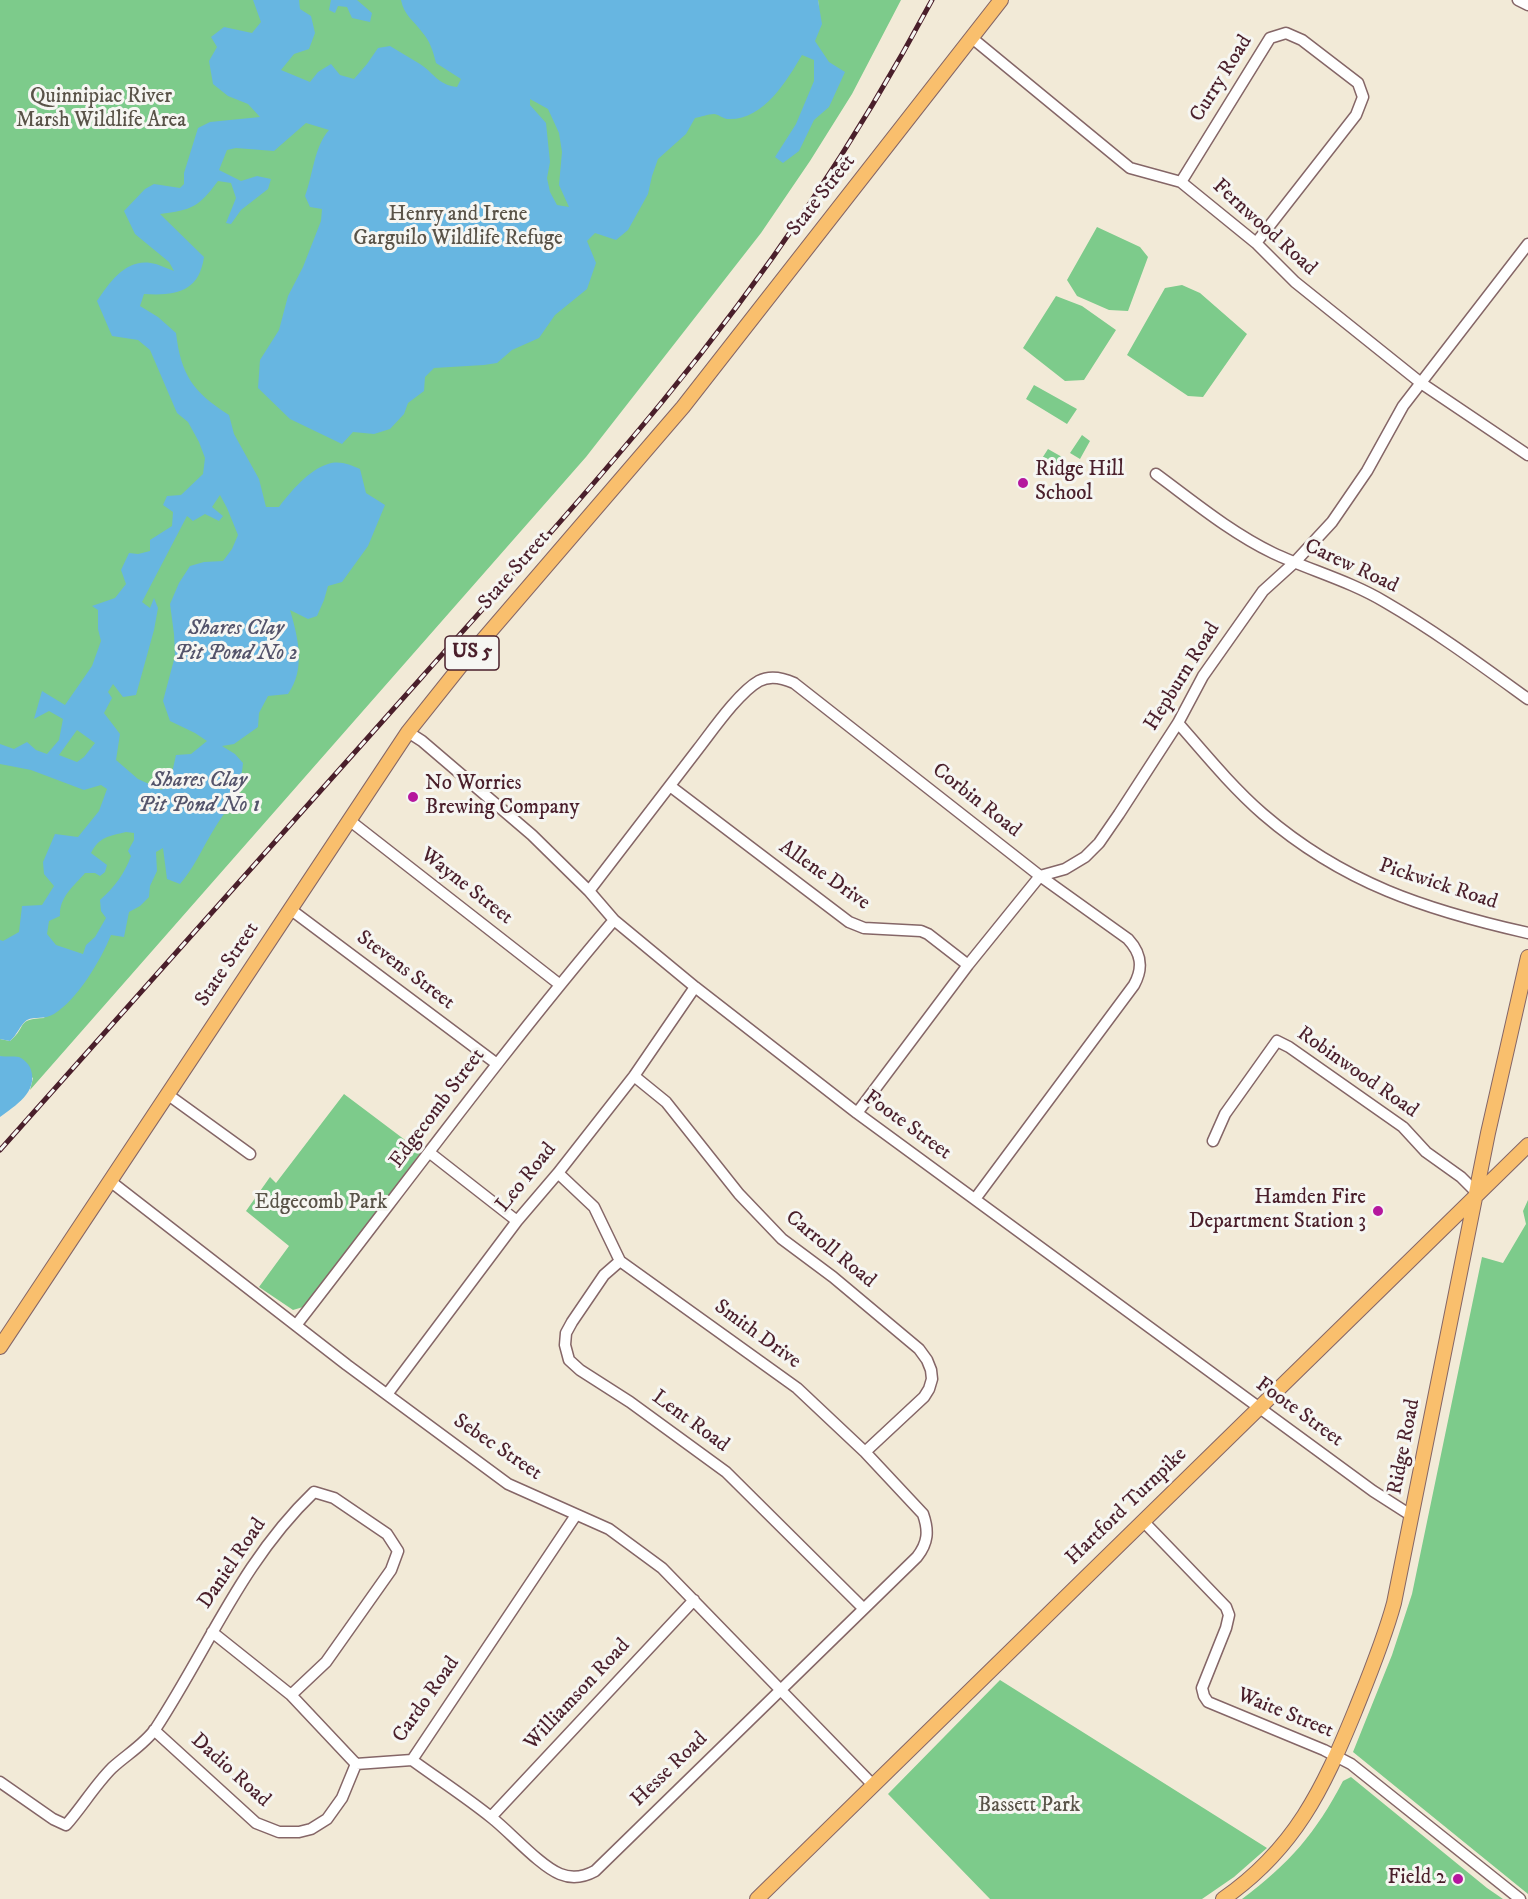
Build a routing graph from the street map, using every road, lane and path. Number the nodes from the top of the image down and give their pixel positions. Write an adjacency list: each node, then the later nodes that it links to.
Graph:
1 (1001, 0): 4 (main road, State Street / US 5)
2 (1518, 0): 3 (street)
3 (1528, 4)
4 (972, 38): 5 (street, Fernwood Road); 14 (main road, State Street / US 5)
5 (1181, 182): 6 (street, Fernwood Road); 6 (street, Curry Road)
6 (1256, 243): 8 (street, Fernwood Road)
7 (1528, 244): 8 (street, Hepburn Road)
8 (1421, 383): 9 (street, Fernwood Road); 11 (street, Hepburn Road)
9 (1528, 455)
10 (1156, 474): 11 (street, Carew Road)
11 (1295, 562): 12 (street, Carew Road); 13 (street, Hepburn Road)
12 (1528, 699)
13 (1178, 723): 17 (street, Hepburn Road); 21 (street, Pickwick Road)
14 (408, 732): 16 (main road, State Street / US 5); 18 (street, Foote Street)
15 (670, 786): 17 (street, Corbin Road); 18 (street, Corbin Road); 23 (street, Allene Drive)
16 (349, 820): 19 (main road, State Street / US 5); 24 (street, Wayne Street)
17 (1040, 876): 23 (street); 37 (street, Corbin Road)
18 (589, 891): 20 (street, Foote Street)
19 (290, 909): 26 (street, Stevens Street); 28 (main road, State Street / US 5)
20 (614, 920): 24 (street, Edgecomb Street); 25 (street, Foote Street)
21 (1528, 933)
22 (1528, 957): 36 (main road, Ridge Road)
23 (968, 965): 29 (street)
24 (560, 984): 26 (street, Edgecomb Street)
25 (695, 987): 27 (street, Leo Road); 29 (street, Foote Street)
26 (497, 1064): 32 (street, Edgecomb Street)
27 (634, 1076): 34 (street, Leo Road); 44 (street, Carroll Road)
28 (167, 1094): 33 (street); 35 (main road, State Street / US 5)
29 (857, 1113): 37 (street, Foote Street)
30 (1213, 1141): 36 (street, Robinwood Road)
31 (1528, 1145): 36 (main road, Hartford Turnpike)
32 (429, 1153): 38 (street); 40 (street, Edgecomb Street)
33 (250, 1154)
34 (558, 1173): 38 (street, Leo Road); 39 (street, Smith Drive)
35 (110, 1180): 40 (street, Sebec Street); 41 (main road, State Street / US 5)
36 (1477, 1193): 43 (main road, Hartford Turnpike); 46 (main road, Ridge Road)
37 (975, 1199): 43 (street, Foote Street)
38 (517, 1221): 42 (street, Leo Road)
39 (620, 1261): 44 (street, Smith Drive); 50 (street, Lent Road)
40 (297, 1324): 42 (street, Sebec Street)
41 (0, 1347)
42 (388, 1393): 45 (street, Sebec Street)
43 (1259, 1407): 46 (street, Foote Street); 47 (main road, Hartford Turnpike)
44 (865, 1452): 48 (street, Smith Drive)
45 (576, 1515): 49 (street, Sebec Street); 56 (street, Cardo Road)
46 (1412, 1516): 55 (main road, Ridge Road)
47 (1143, 1521): 55 (street, Waite Street); 59 (main road, Hartford Turnpike)
48 (927, 1537): 50 (street, Hesse Road)
49 (694, 1600): 52 (street, Sebec Street); 60 (street, Williamson Road)
50 (863, 1608): 52 (street, Hesse Road)
51 (212, 1632): 53 (street); 53 (street, Daniel Road); 54 (street, Daniel Road)
52 (780, 1690): 59 (street, Sebec Street); 60 (street, Hesse Road)
53 (291, 1695): 57 (street)
54 (154, 1730): 57 (street, Dadio Road); 58 (street, Daniel Road)
55 (1336, 1756): 62 (main road, Ridge Road); 63 (street, Waite Street)
56 (412, 1760): 57 (street, Cardo Road); 60 (street, Hesse Road)
57 (356, 1764)
58 (0, 1782)
59 (873, 1785): 61 (main road, Hartford Turnpike)
60 (491, 1817)
61 (757, 1899)
62 (1223, 1899)
63 (1520, 1899)

